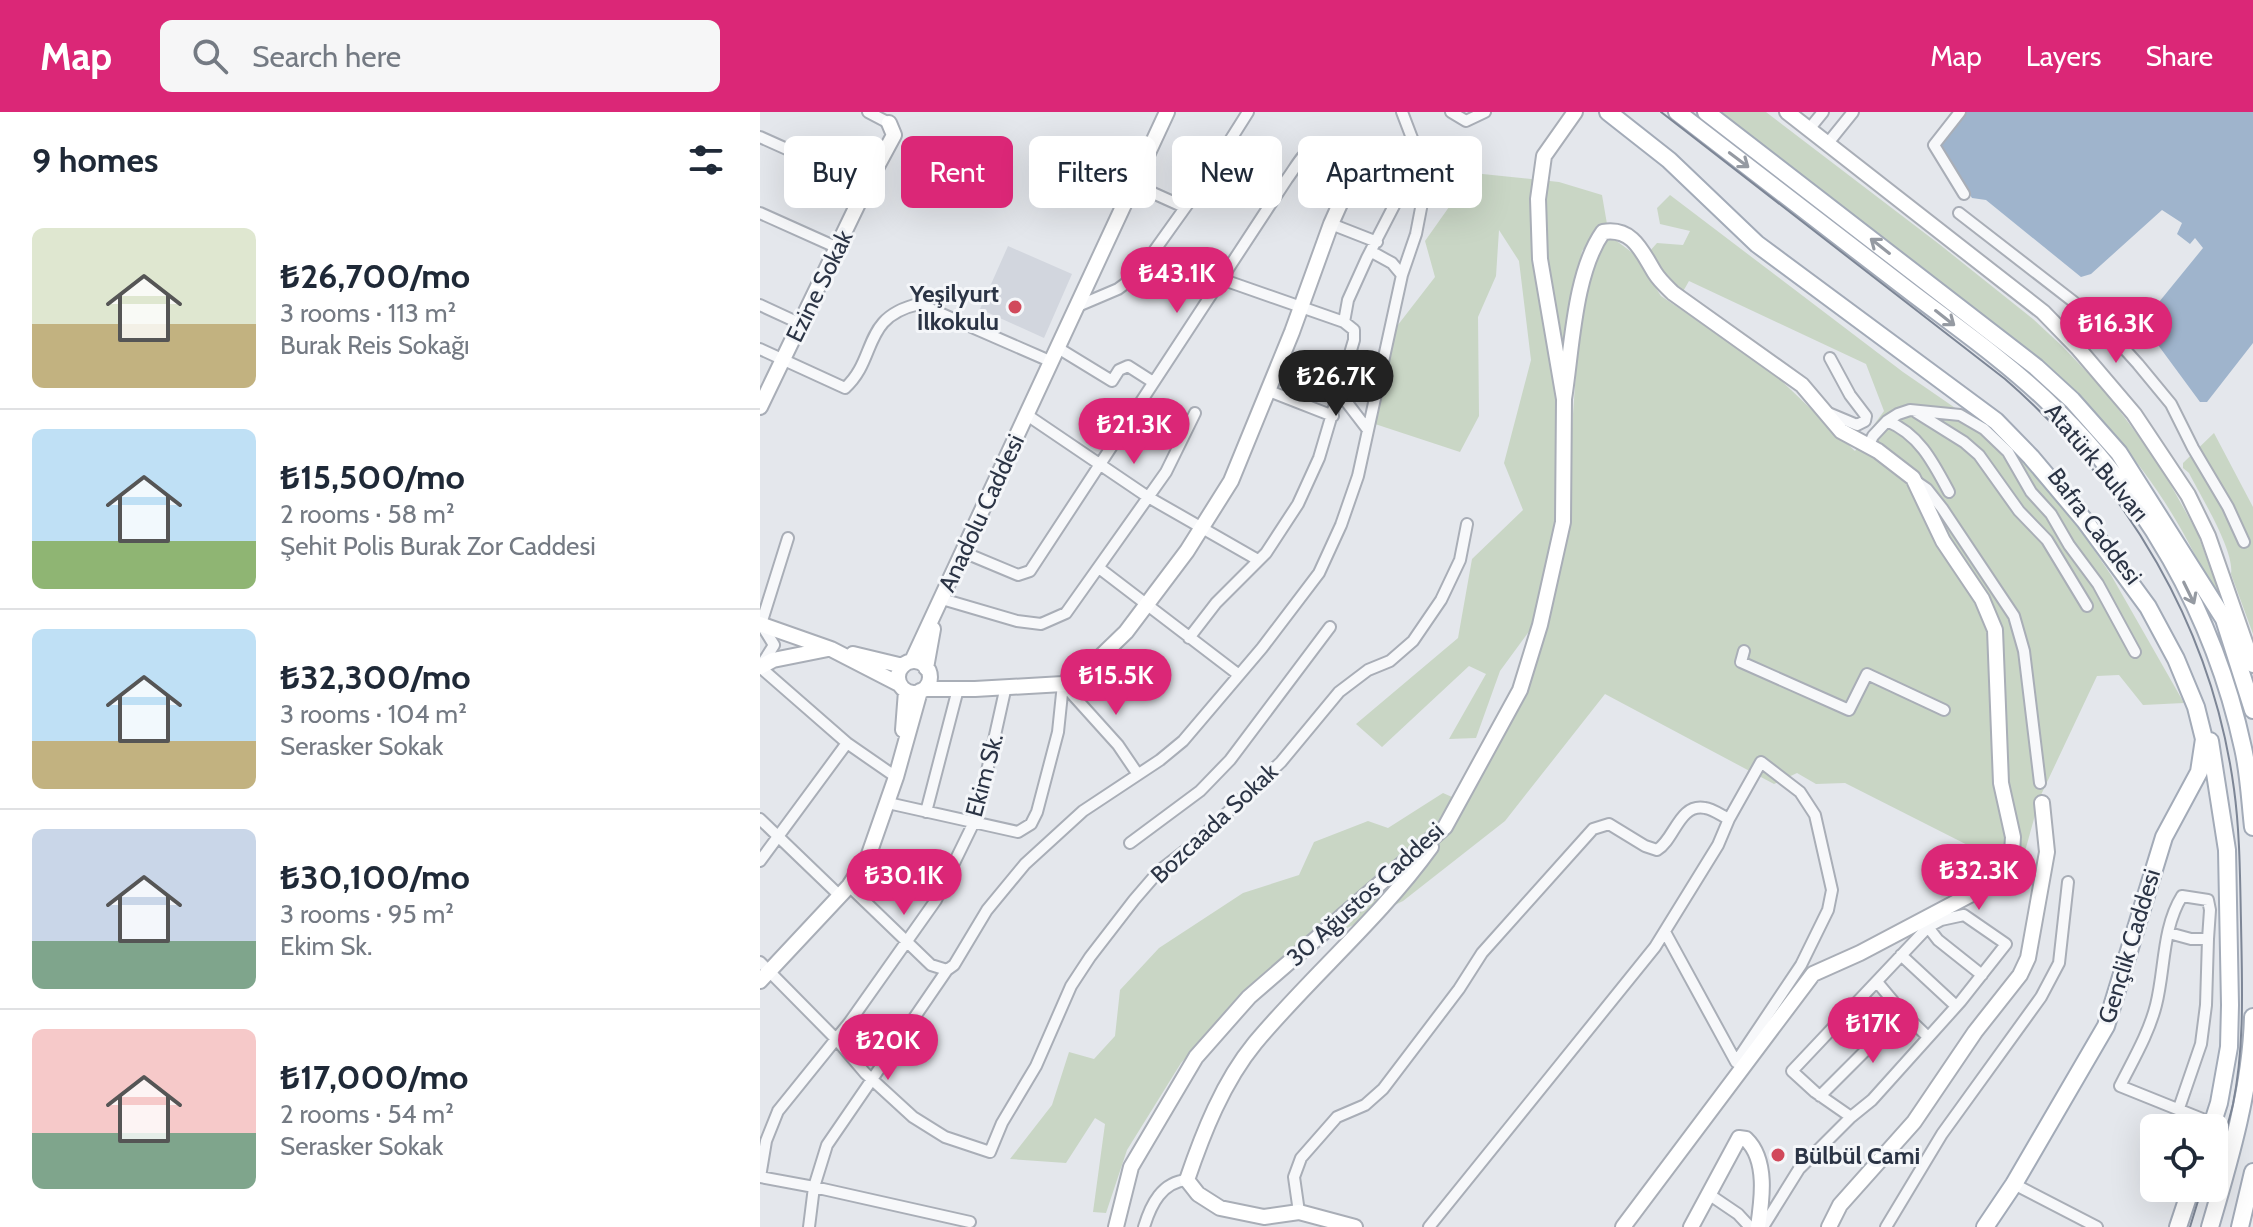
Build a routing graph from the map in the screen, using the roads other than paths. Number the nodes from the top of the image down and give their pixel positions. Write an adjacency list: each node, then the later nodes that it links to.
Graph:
1 (868, 112): 16 (street)
2 (1167, 112): 18 (street, Anadolu Caddesi)
3 (1248, 112): 19 (street)
4 (1402, 112): 20 (street)
5 (1451, 112): 6 (street)
6 (1485, 112)
7 (1575, 112): 54 (street, 30 Ağustos Caddesi)
8 (1608, 112): 93 (main road, Bafra Caddesi)
9 (1615, 112): 95 (main road, Bafra Caddesi)
10 (1677, 112): 106 (main road, Atatürk Bulvarı, one-way to 106)
11 (1706, 112): 92 (main road, Atatürk Bulvarı, one-way to 11)
12 (1787, 112): 17 (street)
13 (1823, 112): 17 (street)
14 (1853, 112): 22 (street)
15 (1960, 112): 26 (street)
16 (889, 123): 24 (street, Ezine Sokak)
17 (1810, 128): 22 (street)
18 (1156, 136)
19 (1233, 136)
20 (1411, 136)
21 (760, 137): 23 (street)
22 (1828, 143): 46 (street)
23 (784, 148)
24 (885, 152)
25 (1298, 164): 39 (street)
26 (1964, 194)
27 (856, 208): 37 (street, Ezine Sokak)
28 (1122, 208): 41 (street, Anadolu Caddesi)
29 (1183, 208): 41 (street)
30 (1338, 208): 35 (street)
31 (1392, 208): 36 (street)
32 (1421, 208): 38 (street)
33 (760, 213): 37 (street)
34 (1959, 213): 44 (street)
35 (1331, 224): 36 (street); 42 (street)
36 (1374, 247): 38 (street); 43 (street)
37 (838, 248): 45 (street, Ezine Sokak)
38 (1402, 275): 62 (street)
39 (1221, 279): 42 (street); 51 (street)
40 (760, 305): 45 (street)
41 (1078, 306): 48 (street, Anadolu Caddesi)
42 (1300, 307): 43 (street); 53 (street)
43 (1344, 322): 52 (street)
44 (2101, 323): 46 (street); 71 (street)
45 (801, 324): 50 (street, Ezine Sokak)
46 (2077, 347): 84 (street)
47 (760, 349): 50 (street)
48 (1055, 355): 50 (street); 51 (street); 59 (street, Anadolu Caddesi)
49 (1830, 358): 56 (street)
50 (783, 359): 55 (street, Ezine Sokak)
51 (1153, 382): 64 (street)
52 (1342, 387): 60 (street); 62 (street)
53 (1269, 391): 60 (street); 69 (street)
54 (1564, 399): 56 (street); 105 (street, 30 Ağustos Caddesi)
55 (760, 407)
56 (1821, 410): 63 (street)
57 (1910, 410): 61 (street); 77 (street); 83 (street)
58 (1195, 413): 67 (street)
59 (1027, 415): 64 (street); 72 (street, Anadolu Caddesi)
60 (1333, 416): 73 (street)
61 (1887, 421): 63 (street); 66 (street)
62 (1368, 430): 86 (street)
63 (1868, 447): 65 (street)
64 (1100, 462): 67 (street); 72 (street)
65 (1913, 478): 98 (street); 149 (street)
66 (1949, 492)
67 (1148, 497): 69 (street); 74 (street)
68 (1467, 524): 127 (street, Bozcaada Sokak)
69 (1202, 528): 73 (street); 76 (street)
70 (788, 538): 78 (street)
71 (2244, 542)
72 (963, 552): 75 (street, Anadolu Caddesi)
73 (1258, 560): 80 (street)
74 (1099, 568): 75 (street); 76 (street)
75 (939, 604): 87 (street, Anadolu Caddesi)
76 (1146, 604): 80 (street); 88 (street)
77 (2087, 606)
78 (760, 624): 81 (street); 85 (street)
79 (1330, 627): 108 (street)
80 (1189, 638): 86 (street)
81 (831, 649): 85 (street); 87 (street)
82 (1744, 651): 91 (street)
83 (2135, 652)
84 (2253, 665)
85 (760, 667): 94 (street)
86 (1239, 675): 96 (street)
87 (915, 678): 90 (street); 97 (street, Anadolu Caddesi)
88 (1063, 684): 89 (street); 96 (street); 104 (street)
89 (1006, 686): 90 (street); 104 (street, Ekim Sk.)
90 (955, 689): 101 (street)
91 (1944, 710)
92 (2253, 710)
93 (2204, 739): 136 (main road, Gençlik Caddesi)
94 (847, 743): 97 (street); 107 (street)
95 (2213, 768): 131 (main road, Bafra Caddesi); 136 (main road, Gençlik Caddesi)
96 (1137, 773): 118 (street)
97 (896, 777): 99 (street)
98 (2040, 783)
99 (888, 803): 101 (street); 111 (street)
100 (2042, 803): 153 (street)
101 (926, 812): 104 (street)
102 (760, 819): 107 (street)
103 (1729, 819): 113 (street); 113 (street); 141 (street)
104 (972, 822): 116 (street, Ekim Sk.)
105 (1445, 827): 135 (street); 145 (street, 30 Ağustos Caddesi)
106 (2253, 827)
107 (778, 836): 109 (street); 111 (street)
108 (1130, 843)
109 (760, 861)
110 (2068, 882): 154 (street)
111 (844, 890): 116 (street); 119 (street)
112 (1928, 927): 117 (street); 120 (street); 120 (street)
113 (1665, 932): 148 (street)
114 (2169, 933): 115 (street); 115 (street); 129 (street)
115 (2208, 939): 129 (street)
116 (906, 944): 118 (street); 126 (street, Ekim Sk.)
117 (1901, 955): 121 (street); 122 (street)
118 (947, 970): 127 (street)
119 (764, 971): 126 (street)
120 (1982, 975): 122 (street)
121 (1877, 982): 123 (street); 128 (street)
122 (1956, 1006): 125 (street)
123 (1903, 1013): 125 (street); 128 (street)
124 (2253, 1017): 158 (main road)
125 (1927, 1036): 132 (street)
126 (836, 1039): 127 (street); 134 (street, Ekim Sk.)
127 (871, 1078): 138 (street)
128 (1820, 1096): 132 (street)
129 (2179, 1108): 130 (street)
130 (2190, 1114)
131 (2214, 1114)
132 (1851, 1117): 152 (street)
133 (2253, 1172): 159 (main road)
134 (760, 1177): 138 (street)
135 (1187, 1180): 141 (street); 146 (street)
136 (2017, 1186): 143 (street); 155 (main road, Gençlik Caddesi); 156 (main road, Gençlik Caddesi)
137 (2253, 1186): 160 (main road)
138 (814, 1187): 142 (street); 144 (street)
139 (1710, 1195): 150 (street); 151 (street); 152 (street)
140 (2186, 1202): 157 (main road)
141 (1299, 1212): 147 (street)
142 (970, 1222)
143 (2092, 1226)
144 (809, 1227)
145 (1116, 1227)
146 (1144, 1227)
147 (1355, 1227)
148 (1429, 1227)
149 (1623, 1227)
150 (1691, 1227)
151 (1750, 1227)
152 (1760, 1227)
153 (1829, 1227)
154 (1886, 1227)
155 (1985, 1227)
156 (1995, 1227)
157 (2178, 1227)
158 (2210, 1227)
159 (2240, 1227)
160 (2247, 1227)

